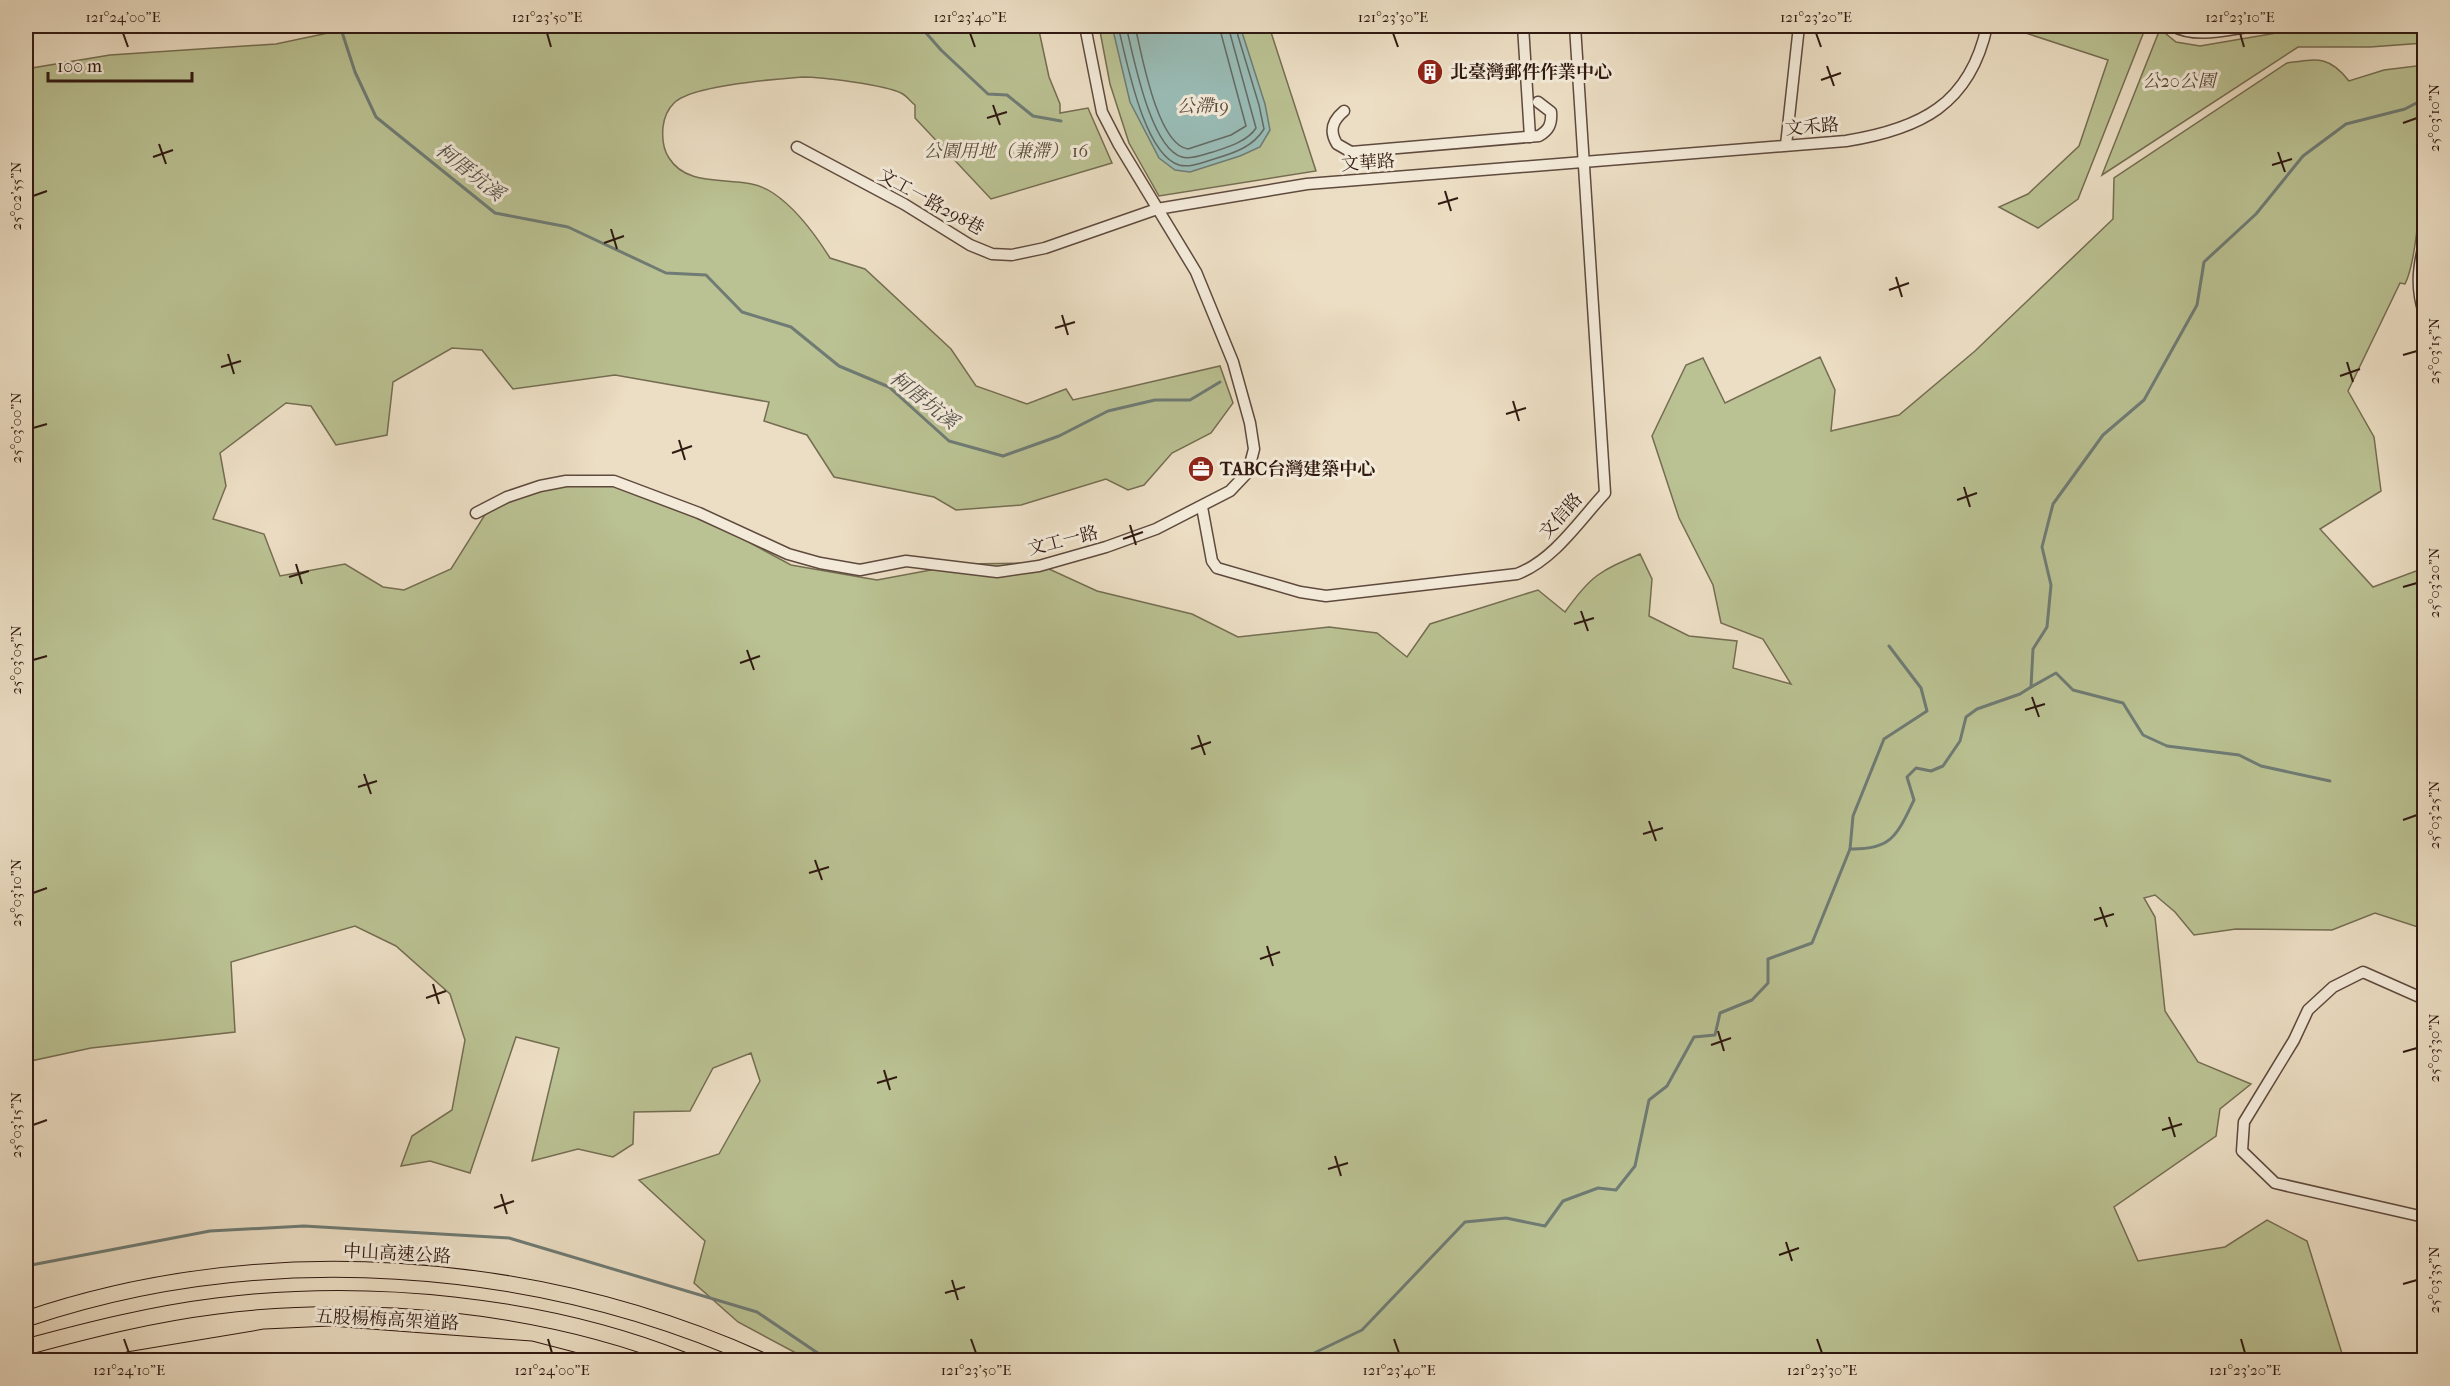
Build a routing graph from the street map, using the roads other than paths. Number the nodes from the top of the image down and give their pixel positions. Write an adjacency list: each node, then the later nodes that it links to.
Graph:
1 (1085, 26): 14 (street, 文工一路)
2 (1523, 26): 10 (street)
3 (1575, 26): 13 (street, 文信路)
4 (1799, 26): 11 (street)
5 (1987, 26): 11 (street, 文禾路)
6 (2173, 26): 7 (street)
7 (2254, 26)
8 (1538, 102): 10 (street)
9 (1344, 111): 10 (street)
10 (1530, 137)
11 (1786, 145): 13 (street, 文禾路)
12 (797, 147): 14 (street, 文工一路298巷)
13 (1584, 162): 14 (street, 文華路); 17 (street, 文信路)
14 (1157, 209): 17 (street, 文工一路)
15 (2424, 244): 16 (street)
16 (2424, 313)
17 (1202, 507): 18 (street, 文工一路)
18 (476, 513)
19 (2424, 999): 20 (street)
20 (2424, 1217)
21 (26, 1319): 28 (highway, 中山高速公路)
22 (26, 1347): 27 (highway)
23 (128, 1360): 26 (highway, 五股楊梅高架道路)
24 (204, 1360): 25 (highway, 五股楊梅高架道路)
25 (514, 1360)
26 (573, 1360)
27 (683, 1360)
28 (760, 1360)

